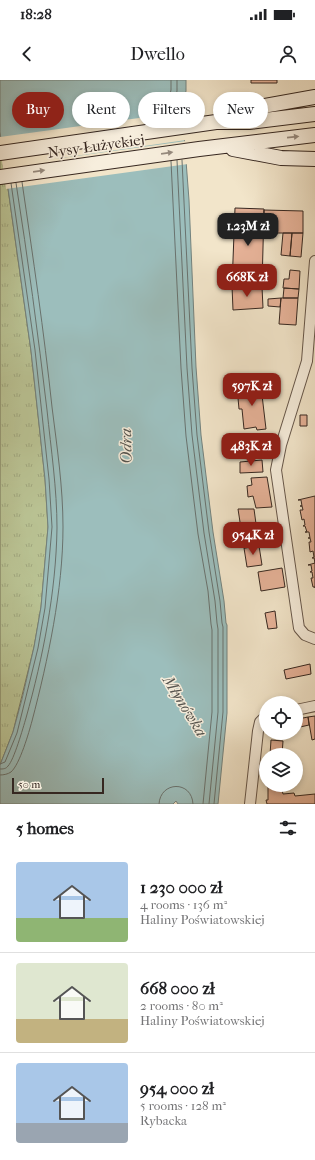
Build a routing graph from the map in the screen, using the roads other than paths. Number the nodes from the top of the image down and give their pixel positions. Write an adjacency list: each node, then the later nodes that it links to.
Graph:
1 (315, 97): 2 (main road)
2 (268, 110)
3 (315, 114): 4 (main road, Nysy Łużyckiej)
4 (268, 119)
5 (213, 122): 8 (main road, Nysy Łużyckiej)
6 (315, 135): 7 (main road, Nysy Łużyckiej, one-way to 6)
7 (220, 146): 9 (main road); 10 (main road, Nysy Łużyckiej, one-way to 7)
8 (0, 153)
9 (315, 159)
10 (0, 177)
11 (315, 261): 12 (street)
12 (311, 361): 13 (street)
13 (315, 639)
14 (315, 706): 15 (street)
15 (303, 709)
16 (259, 727): 17 (street)
17 (250, 804)

